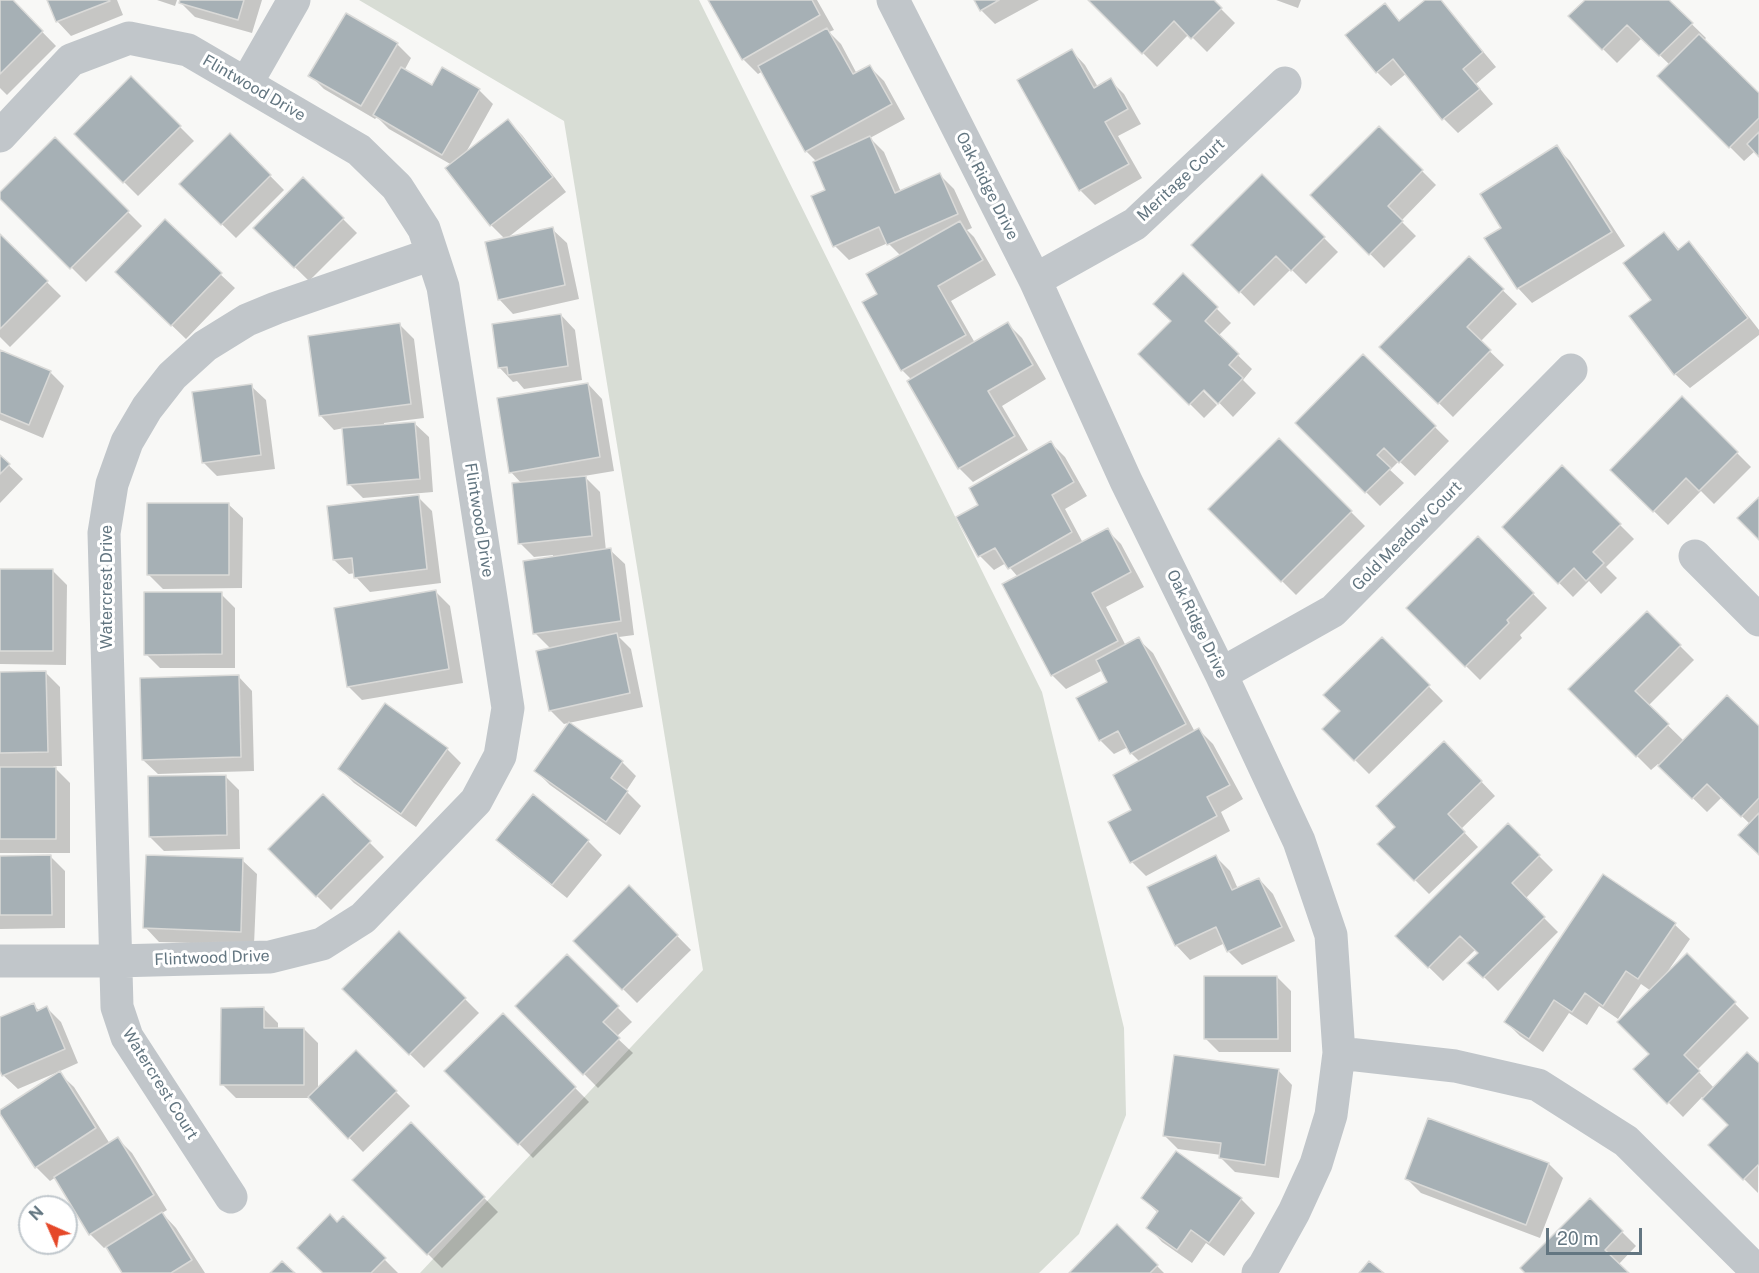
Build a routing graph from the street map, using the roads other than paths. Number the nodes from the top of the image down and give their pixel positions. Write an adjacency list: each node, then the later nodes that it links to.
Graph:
1 (294, 0): 4 (street)
2 (893, 0): 7 (street, Oak Ridge Drive)
3 (1285, 83): 7 (street, Meritage Court)
4 (246, 84): 5 (street, Flintwood Drive); 6 (street, Flintwood Drive)
5 (0, 136)
6 (432, 254): 13 (street, Watercrest Drive); 13 (street, Flintwood Drive)
7 (1035, 280): 11 (street, Oak Ridge Drive)
8 (1571, 370): 11 (street, Gold Meadow Court)
9 (1695, 556): 10 (street)
10 (1759, 620)
11 (1221, 674): 14 (street, Oak Ridge Drive)
12 (0, 961): 13 (street, Flintwood Drive)
13 (115, 962): 15 (street, Watercrest Court)
14 (1339, 1053): 16 (street, Oak Ridge Drive); 17 (street)
15 (231, 1197)
16 (1258, 1273)
17 (1759, 1273)

